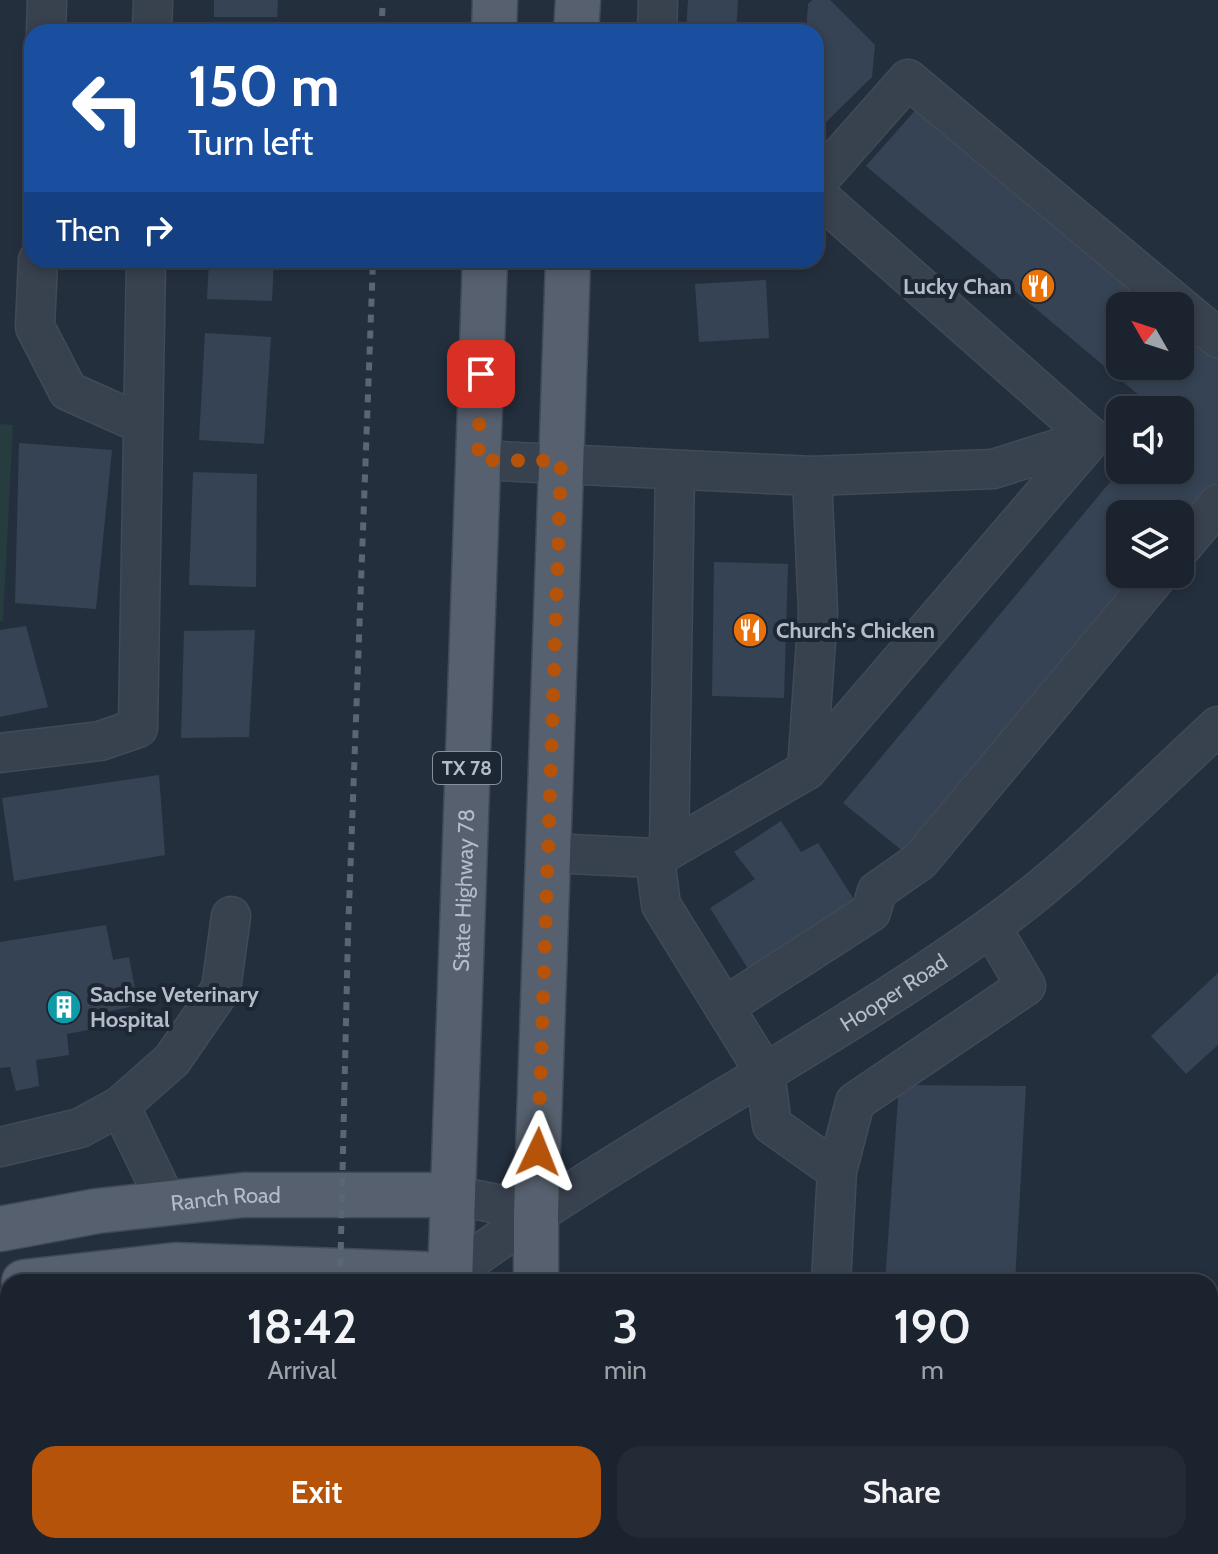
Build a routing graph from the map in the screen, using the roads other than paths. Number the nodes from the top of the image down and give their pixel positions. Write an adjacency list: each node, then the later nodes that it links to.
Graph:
1 (47, 0): 6 (street)
2 (153, 0): 7 (street)
3 (495, 0): 8 (main road)
4 (578, 0): 9 (main road)
5 (658, 0): 10 (street)
6 (46, 24)
7 (152, 24)
8 (494, 24)
9 (576, 24)
10 (657, 24)
11 (824, 174): 17 (street)
12 (824, 201): 19 (street)
13 (38, 268): 18 (street)
14 (146, 268): 18 (street)
15 (485, 268): 20 (main road, State Highway 78 / TX 78)
16 (568, 268): 21 (main road)
17 (1218, 338)
18 (142, 424): 28 (street)
19 (1092, 438): 23 (street); 29 (street)
20 (478, 460): 21 (street); 39 (main road, State Highway 78 / TX 78)
21 (561, 461): 22 (street); 30 (main road)
22 (675, 470): 23 (street); 31 (street)
23 (812, 476): 29 (street)
24 (1218, 504): 25 (street)
25 (1194, 532)
26 (1147, 588): 34 (street)
27 (1218, 726): 33 (street, Hooper Road)
28 (0, 753)
29 (807, 770): 31 (street)
30 (548, 853): 31 (street); 41 (main road)
31 (662, 854): 34 (street)
32 (231, 916): 36 (street)
33 (991, 927): 35 (street, Hooper Road); 38 (street)
34 (724, 1007): 35 (street)
35 (765, 1073): 38 (street); 41 (street, Hooper Road)
36 (120, 1106): 37 (street); 40 (street)
37 (0, 1147)
38 (837, 1171): 48 (street)
39 (453, 1195): 40 (main road, Ranch Road); 41 (street); 45 (main road, State Highway 78 / TX 78)
40 (167, 1203): 42 (main road, Ranch Road)
41 (536, 1212): 46 (street, Hooper Road); 47 (main road)
42 (0, 1229)
43 (95, 1274): 44 (main road)
44 (352, 1274)
45 (450, 1274)
46 (456, 1274)
47 (536, 1274)
48 (831, 1274)

